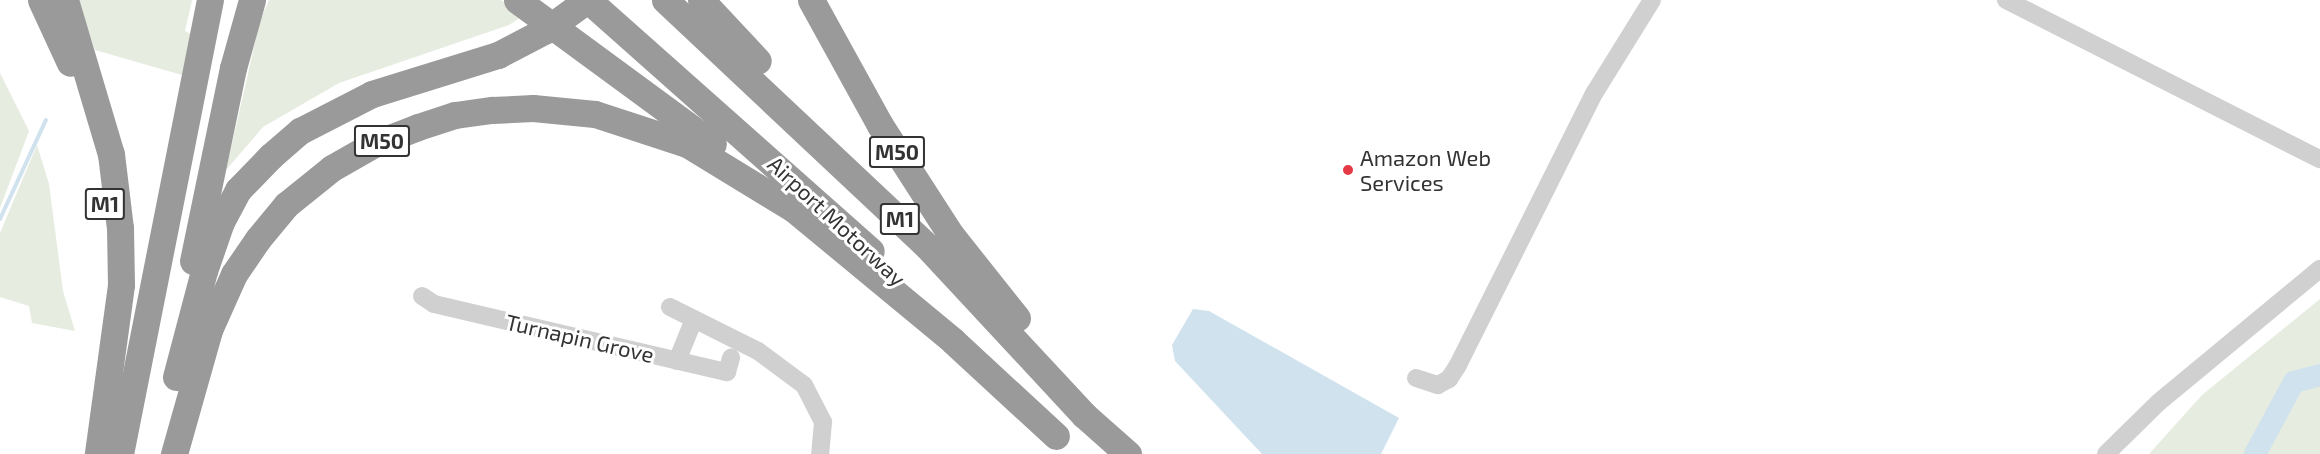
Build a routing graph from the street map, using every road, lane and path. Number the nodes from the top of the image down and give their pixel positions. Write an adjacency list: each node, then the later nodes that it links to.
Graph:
1 (41, 0): 19 (highway, M1)
2 (65, 0): 19 (highway)
3 (210, 0): 27 (highway)
4 (252, 0): 23 (highway)
5 (517, 0): 13 (highway)
6 (587, 0): 23 (highway, bridge); 24 (highway, Airport Motorway / M1)
7 (665, 0): 14 (highway, Airport Motorway / M1)
8 (701, 0): 14 (highway)
9 (811, 0): 25 (highway, M50)
10 (1652, 0): 22 (street)
11 (2006, 0): 12 (street)
12 (2320, 159)
13 (792, 208): 24 (highway, M50); 29 (highway, M50)
14 (927, 246): 25 (highway, Airport Motorway / M1)
15 (2320, 270): 31 (street)
16 (422, 297): 21 (street, Turnapin Grove)
17 (670, 307): 18 (street)
18 (694, 320): 21 (street); 30 (street)
19 (113, 332): 26 (highway)
20 (731, 358): 21 (street, Turnapin Grove)
21 (677, 361)
22 (1416, 378)
23 (171, 399): 28 (highway)
24 (1064, 445)
25 (1126, 452)
26 (98, 454)
27 (120, 454)
28 (159, 454)
29 (174, 454)
30 (820, 454)
31 (2106, 454)

